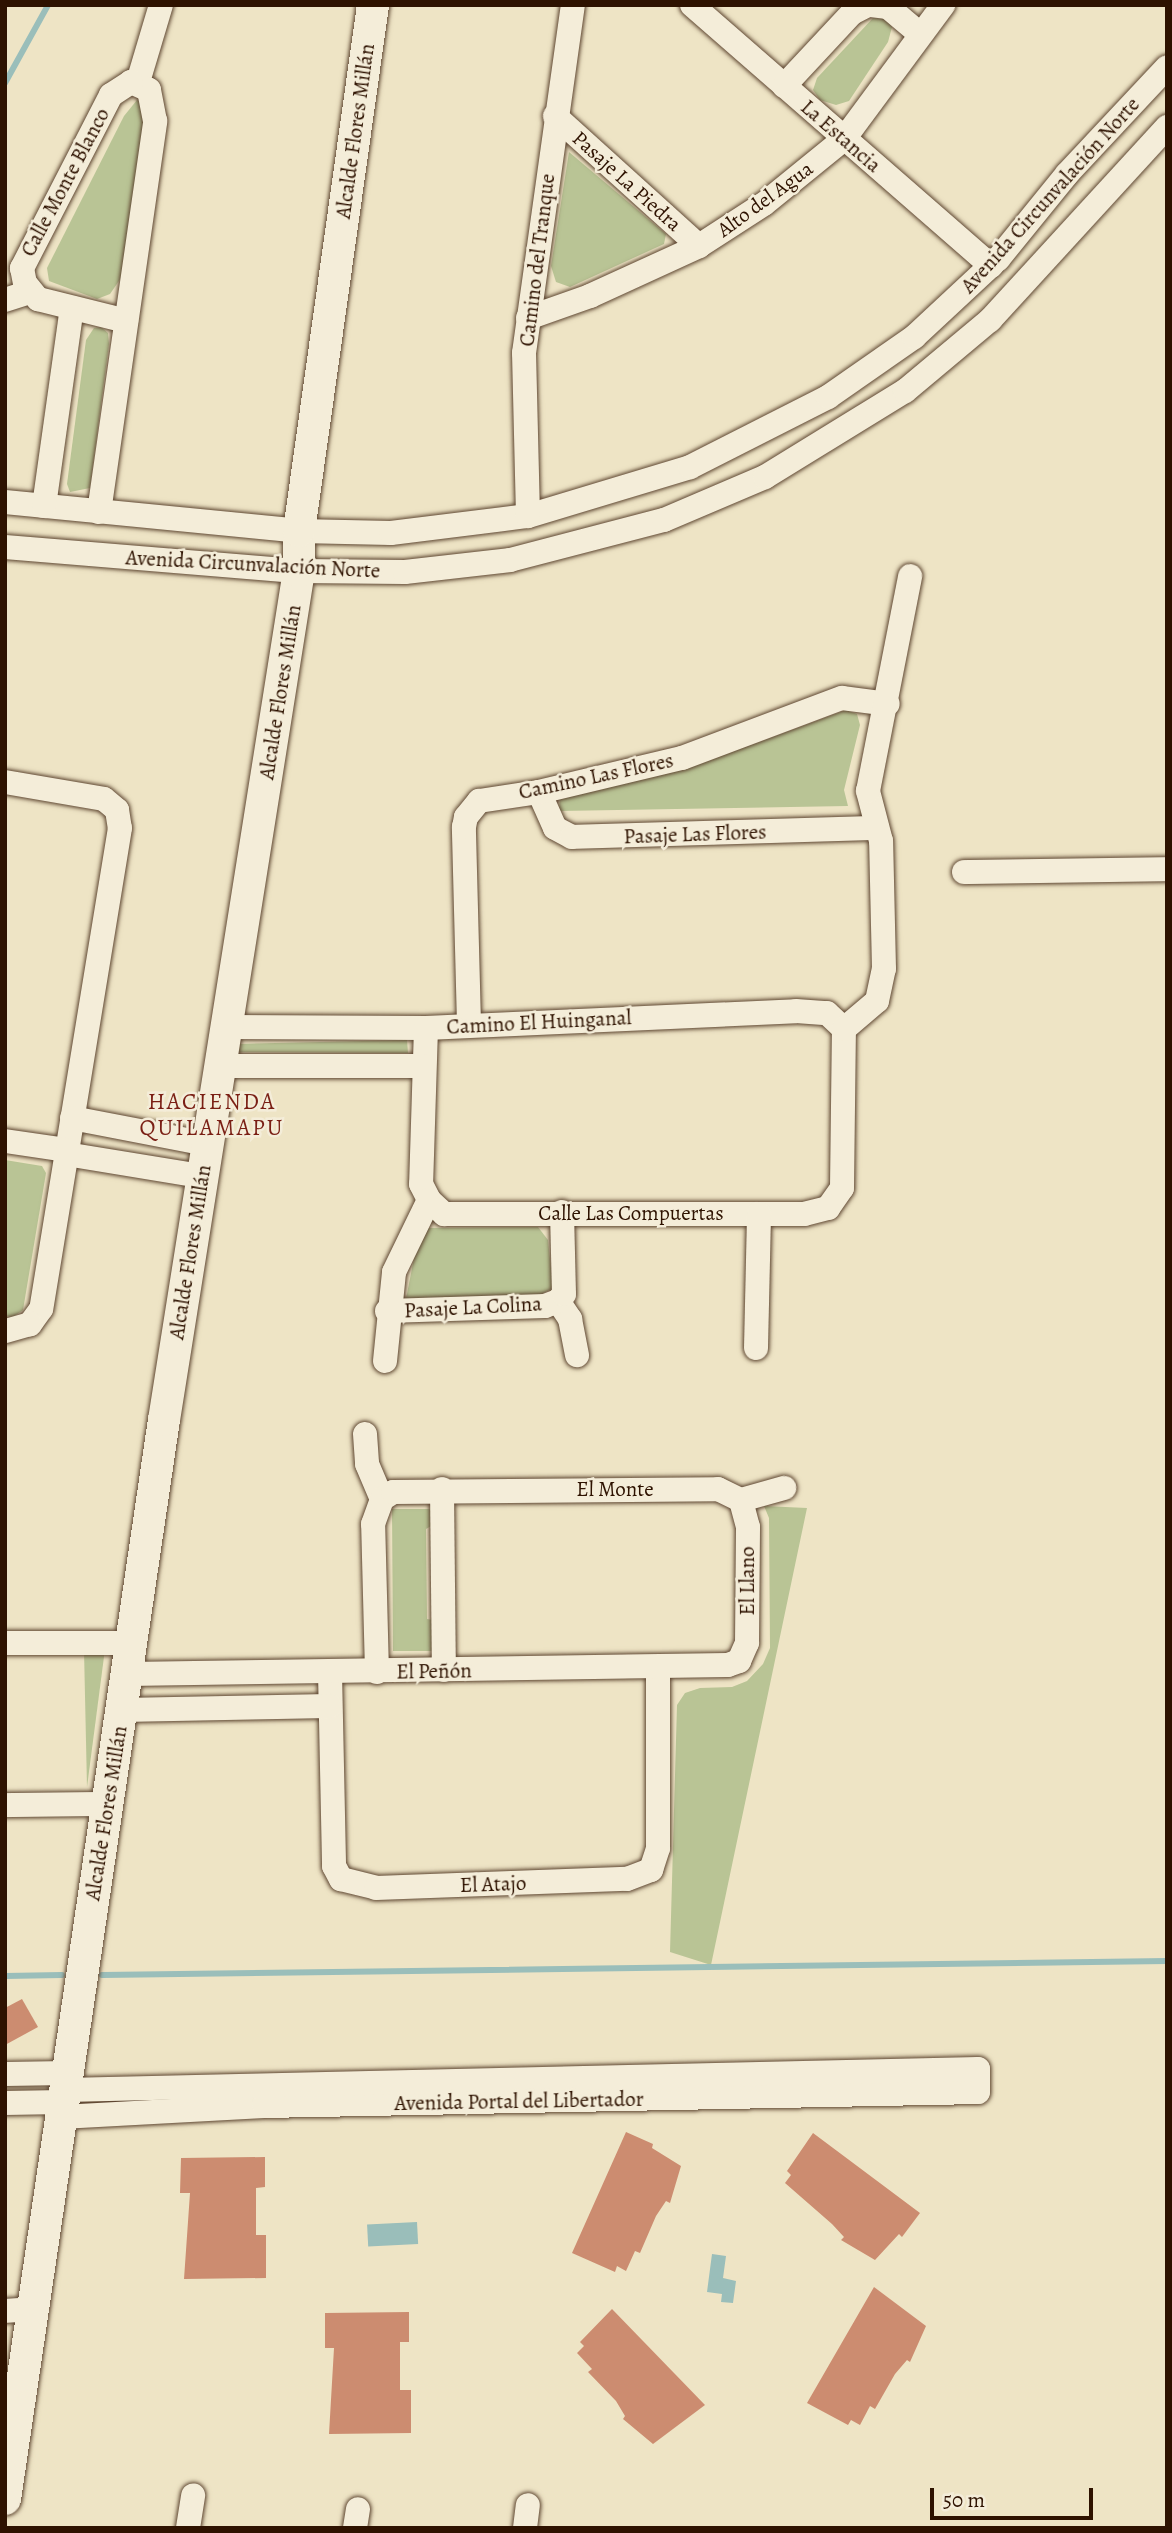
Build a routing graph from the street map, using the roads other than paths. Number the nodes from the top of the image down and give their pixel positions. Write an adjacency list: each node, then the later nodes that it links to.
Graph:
1 (161, 5): 9 (street)
2 (373, 5): 27 (street, Alcalde Flores Millán)
3 (573, 5): 11 (street, Camino del Tranque)
4 (692, 5): 10 (street, La Estancia)
5 (870, 5): 7 (street); 10 (street)
6 (943, 5): 7 (street, Alto del Agua)
7 (920, 34): 13 (street, Alto del Agua)
8 (1167, 67): 15 (street, Avenida Circunvalación Norte)
9 (138, 82): 16 (street, Calle Monte Blanco); 20 (street)
10 (784, 86): 13 (street, La Estancia)
11 (555, 116): 14 (street, Pasaje La Piedra); 19 (street, Camino del Tranque)
12 (1167, 127): 26 (street, Avenida Circunvalación Norte)
13 (844, 139): 14 (street, Alto del Agua); 15 (street, La Estancia)
14 (699, 246): 19 (street, Alto del Agua)
15 (991, 266): 21 (street, Avenida Circunvalación Norte)
16 (30, 292): 17 (street); 18 (street)
17 (5, 300)
18 (72, 308): 20 (street); 23 (street)
19 (528, 318): 25 (street, Camino del Tranque)
20 (125, 321): 24 (street)
21 (640, 484): 25 (street, Avenida Circunvalación Norte); 26 (street)
22 (5, 502): 23 (street, Avenida Circunvalación Norte)
23 (44, 506): 24 (street, Avenida Circunvalación Norte)
24 (99, 512): 27 (street, Avenida Circunvalación Norte)
25 (528, 516): 27 (street, Avenida Circunvalación Norte)
26 (664, 520): 29 (street, Avenida Circunvalación Norte)
27 (299, 531): 29 (street, Alcalde Flores Millán)
28 (5, 547): 29 (street, Avenida Circunvalación Norte)
29 (299, 571): 38 (street, Alcalde Flores Millán)
30 (911, 576): 31 (street)
31 (888, 704): 33 (street, Camino Las Flores); 34 (street)
32 (5, 782): 43 (street)
33 (539, 792): 34 (street, Pasaje Las Flores); 37 (street, Camino Las Flores)
34 (877, 828): 40 (street)
35 (1167, 869): 36 (street)
36 (964, 872)
37 (468, 1024): 39 (street, Camino El Huinganal); 40 (street, Camino El Huinganal)
38 (227, 1027): 39 (street, Camino El Huinganal); 41 (street, Alcalde Flores Millán)
39 (426, 1028): 42 (street)
40 (844, 1029): 50 (street, Calle Las Compuertas)
41 (220, 1066): 42 (street); 45 (street, Alcalde Flores Millán)
42 (424, 1066): 48 (street)
43 (72, 1118): 45 (street); 46 (street)
44 (5, 1141): 46 (street)
45 (206, 1144): 47 (street, Alcalde Flores Millán)
46 (67, 1152): 47 (street); 53 (street)
47 (201, 1176): 63 (street, Alcalde Flores Millán)
48 (429, 1200): 49 (street, Calle Las Compuertas); 52 (street, Pasaje La Colina)
49 (562, 1212): 50 (street, Calle Las Compuertas); 51 (street, Pasaje La Colina)
50 (759, 1214): 54 (street)
51 (558, 1301): 52 (street, Pasaje La Colina); 55 (street, Pasaje La Colina)
52 (387, 1311): 56 (street, Pasaje La Colina)
53 (5, 1331)
54 (756, 1348)
55 (577, 1355)
56 (385, 1361)
57 (365, 1434): 60 (street)
58 (784, 1488): 61 (street)
59 (442, 1489): 60 (street, El Monte); 61 (street, El Monte); 66 (street)
60 (382, 1499): 68 (street)
61 (741, 1500): 64 (street, El Llano)
62 (5, 1643): 63 (street)
63 (134, 1643): 69 (street, Alcalde Flores Millán)
64 (739, 1661): 65 (street, El Peñón)
65 (658, 1668): 66 (street, El Peñón); 70 (street, El Atajo)
66 (444, 1670): 68 (street, El Peñón)
67 (330, 1672): 68 (street, El Peñón); 69 (street, El Peñón); 70 (street, El Atajo)
68 (377, 1672)
69 (128, 1674): 71 (street, Alcalde Flores Millán)
70 (330, 1706): 71 (street)
71 (121, 1710): 72 (street, Alcalde Flores Millán)
72 (107, 1804): 73 (street); 76 (street, Alcalde Flores Millán)
73 (5, 1805)
74 (5, 2074): 76 (street, Avenida Portal del Libertador)
75 (978, 2081): 76 (street, Avenida Portal del Libertador)
76 (64, 2096): 77 (street, Avenida Portal del Libertador); 78 (street, Alcalde Flores Millán)
77 (5, 2103)
78 (19, 2310): 79 (street, Alcalde Flores Millán)
79 (16, 2358): 81 (street, Alcalde Flores Millán)
80 (193, 2495): 82 (street)
81 (5, 2499)
82 (188, 2528)

